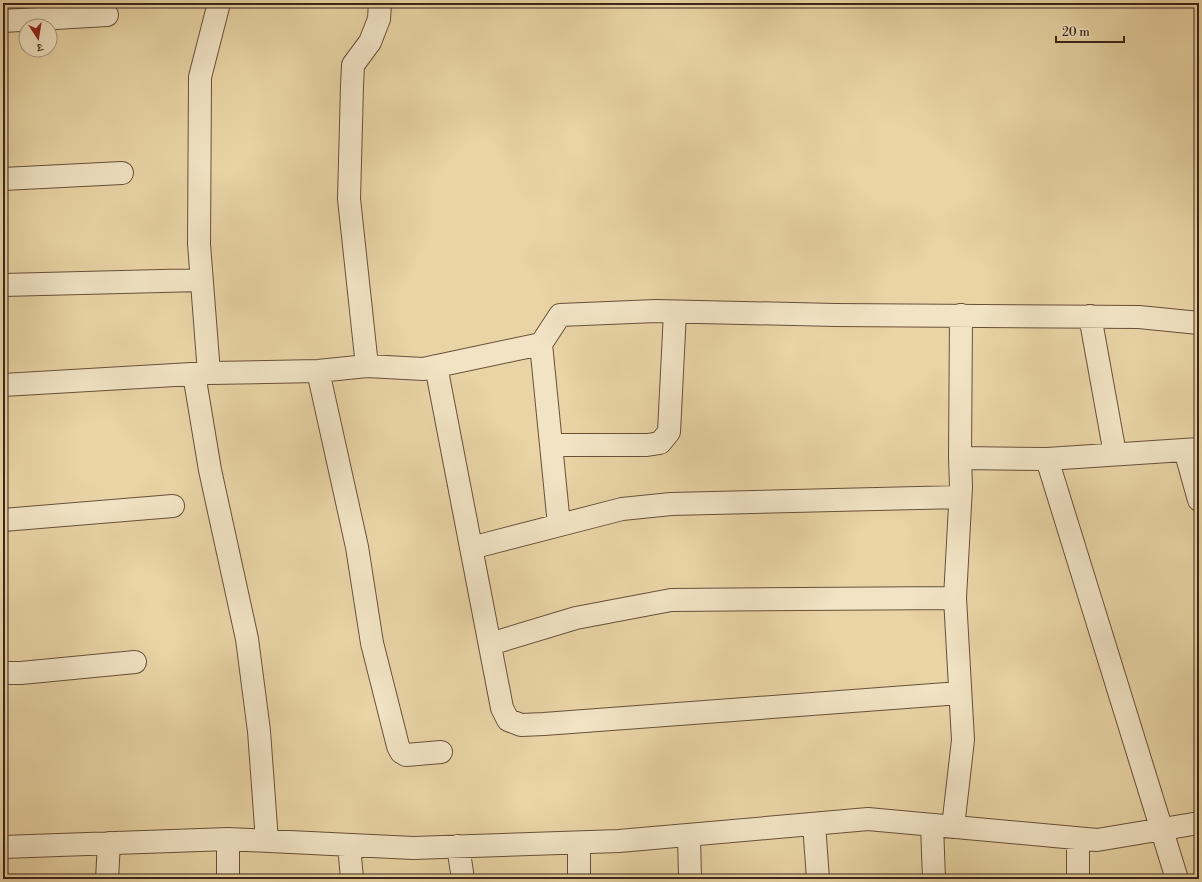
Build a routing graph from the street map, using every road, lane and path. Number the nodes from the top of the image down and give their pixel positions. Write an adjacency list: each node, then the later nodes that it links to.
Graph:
1 (220, 3): 7 (street)
2 (380, 3): 14 (street)
3 (107, 15): 4 (street)
4 (3, 21)
5 (122, 173): 6 (street)
6 (3, 180)
7 (201, 280): 8 (street); 17 (street)
8 (3, 285)
9 (675, 312): 10 (street); 13 (street); 19 (street)
10 (961, 315): 11 (street); 22 (street)
11 (1090, 316): 12 (street); 21 (street)
12 (1199, 323)
13 (541, 344): 15 (street); 19 (street)
14 (367, 366): 15 (street); 16 (street)
15 (436, 366): 29 (street)
16 (318, 371): 17 (street); 35 (street)
17 (202, 373): 18 (street); 43 (street)
18 (3, 385)
19 (551, 445): 28 (street)
20 (1192, 450): 21 (street); 25 (street)
21 (1115, 454): 23 (street)
22 (960, 458): 23 (street); 24 (street)
23 (1047, 458): 39 (street)
24 (960, 497): 28 (street); 30 (street)
25 (1199, 500)
26 (173, 506): 27 (street)
27 (3, 520)
28 (558, 525): 29 (street)
29 (471, 548): 31 (street)
30 (955, 598): 31 (street); 34 (street)
31 (490, 644): 34 (street)
32 (135, 662): 33 (street)
33 (3, 673)
34 (960, 693): 38 (street)
35 (441, 752)
36 (1199, 823): 39 (street)
37 (814, 824): 38 (street); 40 (street); 55 (street)
38 (942, 826): 42 (street); 56 (street)
39 (1162, 829): 42 (street); 58 (street)
40 (689, 835): 45 (street); 54 (street)
41 (228, 839): 43 (street); 44 (street); 50 (street)
42 (1078, 839): 57 (street)
43 (267, 841): 46 (street)
44 (109, 843): 48 (street); 49 (street)
45 (579, 843): 47 (street); 53 (street)
46 (349, 845): 47 (street); 51 (street)
47 (458, 846): 52 (street)
48 (3, 848)
49 (107, 879)
50 (228, 879)
51 (352, 879)
52 (462, 879)
53 (579, 879)
54 (690, 879)
55 (818, 879)
56 (934, 879)
57 (1078, 879)
58 (1177, 879)

